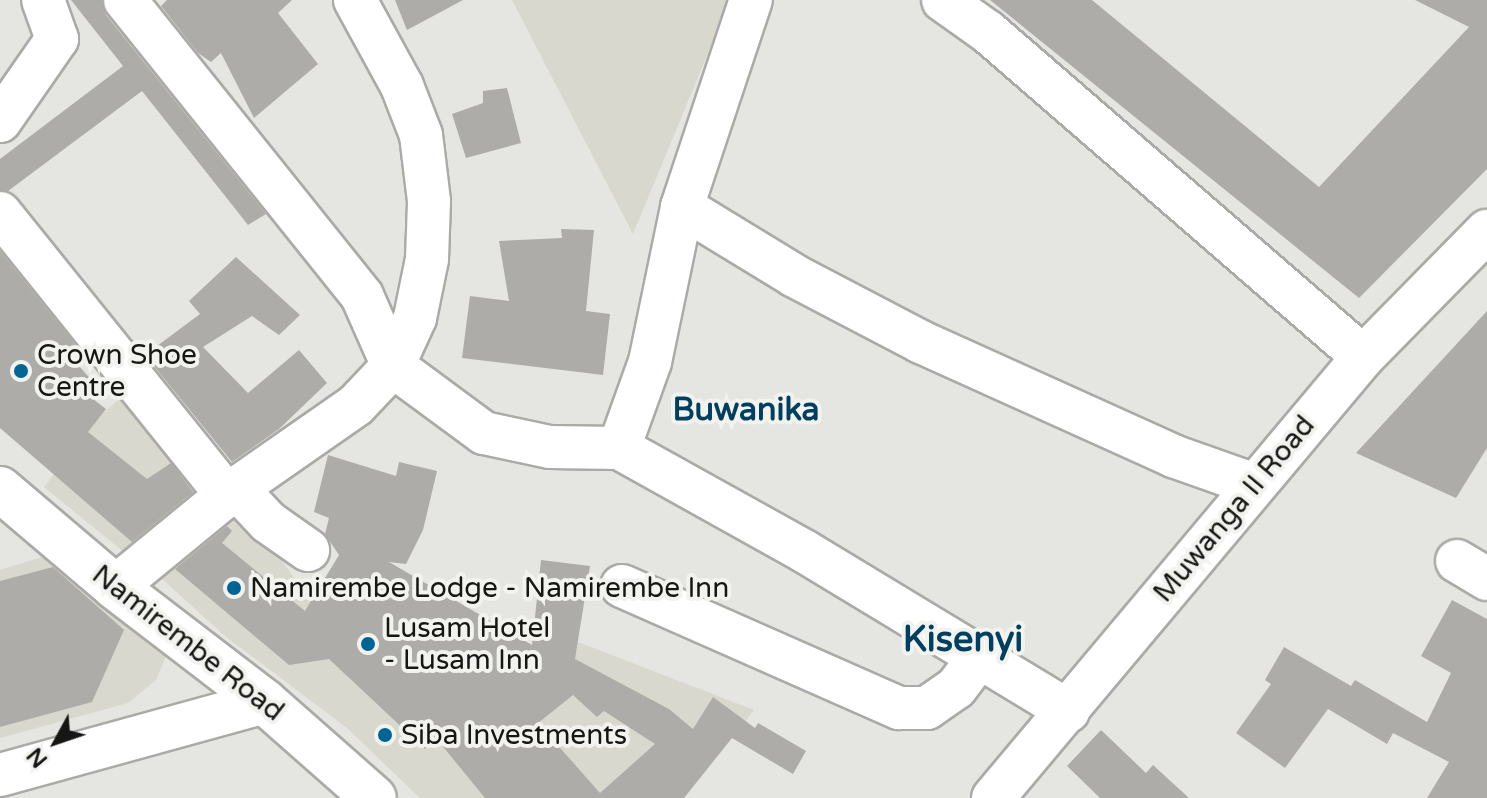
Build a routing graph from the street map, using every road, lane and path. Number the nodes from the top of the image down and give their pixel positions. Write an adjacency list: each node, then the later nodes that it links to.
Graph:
1 (43, 0): 6 (street)
2 (125, 0): 11 (street)
3 (355, 0): 11 (street)
4 (751, 0): 7 (street)
5 (943, 0): 10 (street)
6 (0, 121)
7 (682, 207): 12 (street); 13 (street)
8 (0, 213): 14 (street)
9 (1487, 231): 10 (street, Muwanga II Road)
10 (1363, 357): 13 (street, Muwanga II Road)
11 (393, 366): 12 (street); 14 (street)
12 (619, 448): 19 (street)
13 (1252, 484): 21 (street, Muwanga II Road)
14 (232, 492): 16 (street); 18 (street)
15 (3, 497): 18 (main road, Namirembe Road)
16 (308, 550)
17 (622, 586): 19 (street)
18 (115, 587): 20 (main road, Namirembe Road)
19 (979, 657): 21 (street)
20 (265, 702): 22 (street); 23 (main road, Namirembe Road)
21 (1068, 711): 24 (street, Muwanga II Road)
22 (0, 775)
23 (374, 798)
24 (993, 798)

